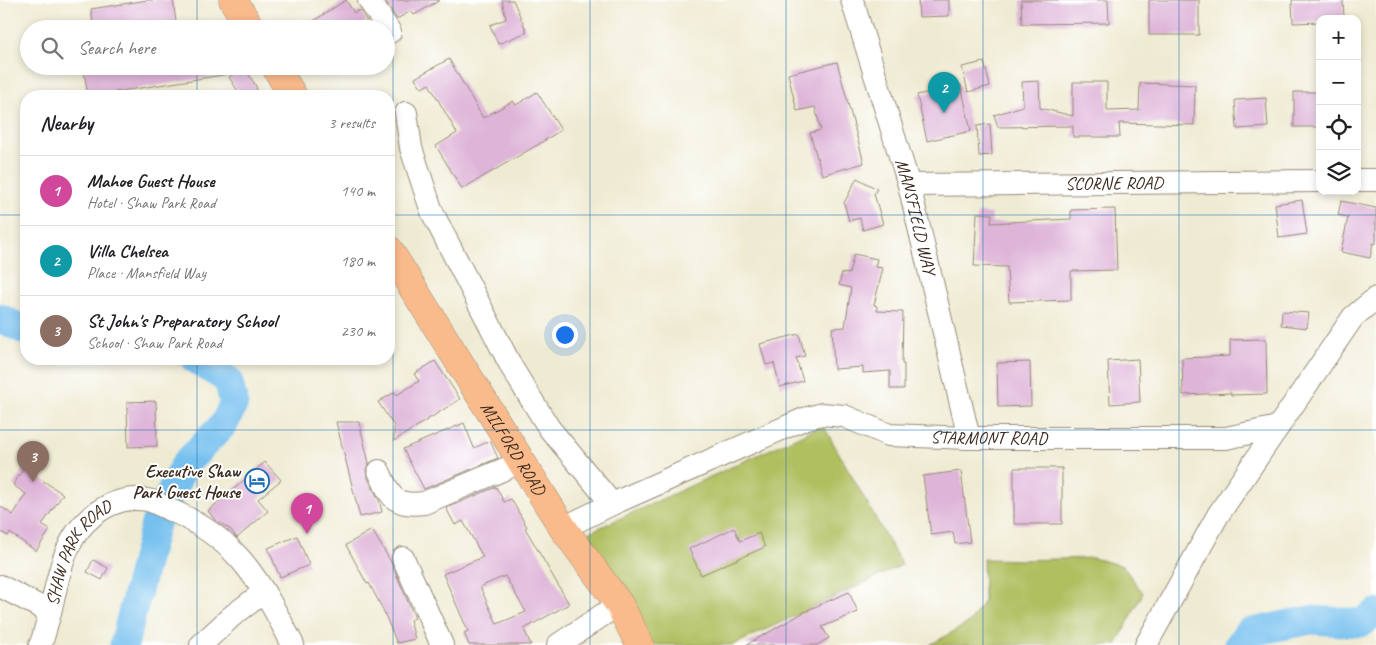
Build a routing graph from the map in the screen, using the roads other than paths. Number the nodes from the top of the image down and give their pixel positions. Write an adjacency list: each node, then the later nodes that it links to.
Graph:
1 (234, 0): 4 (main road)
2 (369, 0): 5 (street)
3 (852, 0): 12 (street, MANSFIELD WAY)
4 (246, 20)
5 (382, 20)
6 (280, 75): 7 (main road)
7 (289, 90)
8 (406, 113): 19 (street)
9 (1316, 180): 12 (street, SCORNE ROAD)
10 (1361, 180): 11 (street)
11 (1376, 180)
12 (909, 185): 16 (street, MANSFIELD WAY)
13 (395, 260): 17 (main road, MILFORD ROAD)
14 (1376, 298): 15 (street)
15 (1278, 427): 16 (street, STARMONT ROAD); 32 (street)
16 (969, 438): 19 (street, STARMONT ROAD)
17 (521, 462): 18 (street); 20 (main road, MILFORD ROAD)
18 (379, 470)
19 (612, 504): 20 (street, STARMONT ROAD)
20 (562, 528): 24 (main road, MILFORD ROAD)
21 (403, 558): 29 (street)
22 (0, 586): 25 (street)
23 (264, 592): 25 (street, SHAW PARK ROAD); 27 (street); 28 (street, SHAW PARK ROAD)
24 (619, 604): 30 (street); 31 (main road, MILFORD ROAD)
25 (50, 612): 26 (street, SHAW PARK ROAD)
26 (40, 645)
27 (201, 645)
28 (293, 645)
29 (442, 645)
30 (558, 645)
31 (640, 645)
32 (1146, 645)

